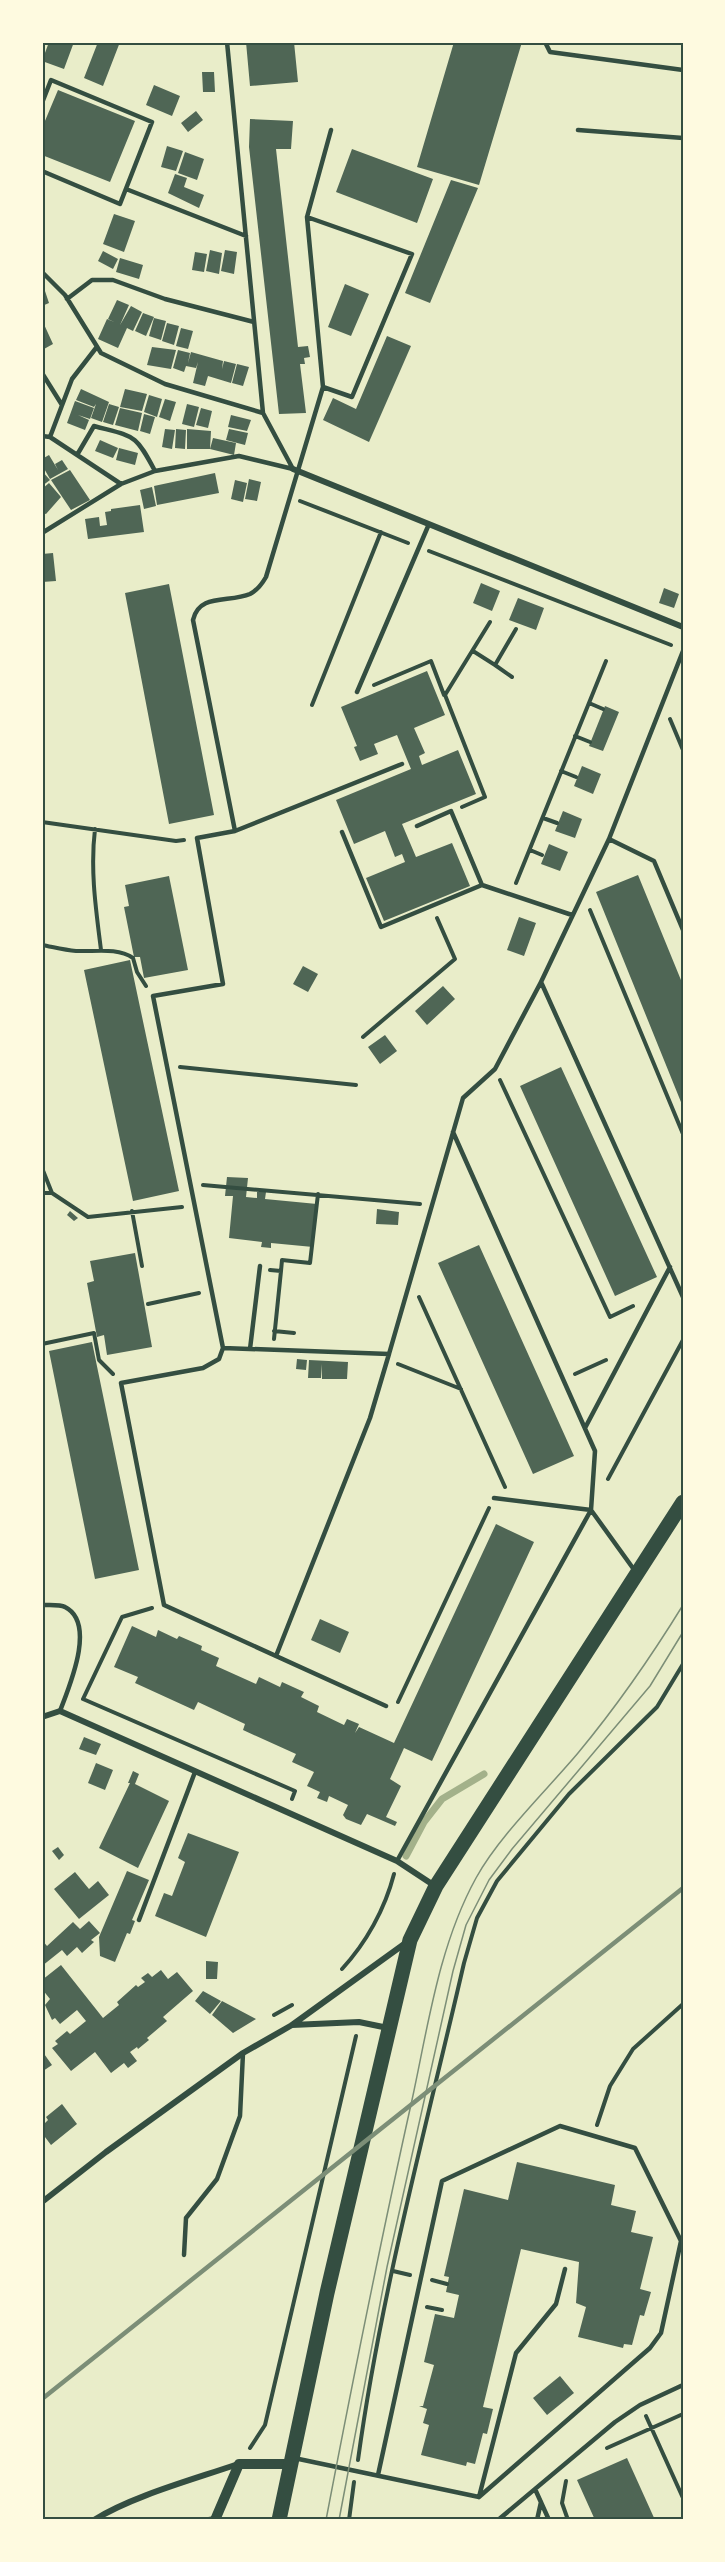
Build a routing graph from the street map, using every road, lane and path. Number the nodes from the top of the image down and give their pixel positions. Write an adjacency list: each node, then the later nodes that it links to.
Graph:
1 (227, 42): 11 (lane)
2 (545, 42): 3 (lane)
3 (683, 70)
4 (42, 103): 9 (lane)
5 (331, 130): 10 (lane)
6 (578, 130): 7 (lane)
7 (683, 138)
8 (42, 171): 9 (lane)
9 (126, 189): 11 (lane)
10 (307, 217): 17 (lane); 17 (lane)
11 (246, 236): 14 (lane)
12 (42, 272): 13 (lane)
13 (67, 298): 14 (lane); 15 (lane)
14 (254, 322): 19 (lane)
15 (96, 348): 18 (lane); 19 (lane)
16 (42, 373): 18 (lane)
17 (323, 387): 24 (lane)
18 (62, 405): 21 (lane)
19 (263, 413): 24 (lane)
20 (42, 436): 21 (lane)
21 (50, 437): 22 (lane)
22 (77, 455): 23 (lane); 25 (lane)
23 (155, 471): 24 (lane); 25 (lane)
24 (296, 471): 26 (lane); 27 (street)
25 (121, 484): 29 (lane)
26 (291, 497): 28 (path); 58 (lane)
27 (429, 524): 30 (lane); 32 (street)
28 (381, 532): 30 (path); 44 (path)
29 (42, 533)
30 (420, 547): 34 (path); 40 (lane)
31 (490, 622): 35 (path)
32 (683, 627)
33 (516, 629): 38 (path)
34 (672, 645)
35 (472, 651): 38 (path); 41 (path)
36 (683, 651): 42 (lane)
37 (606, 661): 43 (path)
38 (495, 665): 39 (path)
39 (512, 677)
40 (357, 692): 41 (path)
41 (444, 695): 52 (path)
42 (663, 701): 48 (path); 61 (lane)
43 (589, 703): 45 (path); 46 (path)
44 (312, 705)
45 (603, 709)
46 (575, 736): 47 (path); 50 (path)
47 (590, 742)
48 (683, 750)
49 (402, 764): 58 (lane)
50 (561, 771): 51 (path); 53 (path)
51 (576, 777)
52 (452, 811): 56 (lane); 64 (lane)
53 (543, 818): 55 (path); 62 (path)
54 (42, 822): 57 (path)
55 (556, 823)
56 (417, 826)
57 (95, 830): 60 (path); 71 (path)
58 (235, 831): 60 (lane)
59 (342, 832): 67 (lane)
60 (197, 838): 73 (lane)
61 (609, 839): 65 (lane); 69 (lane)
62 (530, 850): 63 (path); 66 (path)
63 (542, 855)
64 (482, 885): 66 (lane); 67 (lane)
65 (583, 893): 68 (lane); 79 (path)
66 (512, 895): 68 (lane)
67 (432, 906): 74 (path)
68 (572, 915): 72 (lane)
69 (683, 930)
70 (42, 945): 71 (path)
71 (101, 950): 73 (path)
72 (541, 982): 76 (lane); 89 (lane)
73 (153, 996): 75 (lane)
74 (363, 1037)
75 (167, 1066): 77 (path); 81 (lane)
76 (495, 1069): 78 (lane); 94 (path)
77 (356, 1086)
78 (453, 1132): 85 (lane); 106 (lane)
79 (683, 1134)
80 (42, 1168): 83 (path)
81 (191, 1184): 84 (path); 86 (lane)
82 (42, 1193): 83 (path)
83 (52, 1193): 87 (path)
84 (318, 1194): 85 (path); 91 (path)
85 (432, 1205): 92 (lane)
86 (195, 1206): 87 (path); 93 (lane)
87 (132, 1211): 88 (path)
88 (142, 1266)
89 (670, 1267): 94 (lane); 95 (lane)
90 (260, 1268): 91 (path); 102 (lane)
91 (281, 1271): 97 (path)
92 (411, 1278): 105 (lane); 108 (path)
93 (212, 1291): 96 (path); 101 (lane)
94 (654, 1296): 104 (lane)
95 (683, 1297)
96 (148, 1304)
97 (274, 1331): 98 (path); 103 (path)
98 (294, 1333)
99 (683, 1340): 110 (path)
100 (42, 1344): 107 (path)
101 (223, 1348): 102 (lane); 107 (lane)
102 (250, 1349): 103 (lane)
103 (272, 1350): 105 (lane)
104 (626, 1351): 106 (path); 109 (lane)
105 (388, 1357): 108 (path); 118 (lane)
106 (564, 1380): 109 (lane)
107 (121, 1383): 117 (lane)
108 (462, 1389): 112 (path)
109 (585, 1428): 114 (lane)
110 (607, 1480)
111 (494, 1498): 112 (lane); 120 (path)
112 (511, 1501): 114 (lane)
113 (683, 1502): 115 (main road)
114 (591, 1510): 115 (lane); 126 (lane)
115 (636, 1573): 127 (main road)
116 (42, 1605): 122 (lane)
117 (164, 1605): 118 (lane); 125 (path)
118 (276, 1656): 121 (lane)
119 (683, 1664): 153 (path)
120 (398, 1703)
121 (386, 1706)
122 (60, 1711): 123 (street); 124 (street)
123 (42, 1717)
124 (195, 1772): 126 (street); 128 (lane)
125 (295, 1791)
126 (397, 1862): 127 (street); 130 (path)
127 (436, 1886): 129 (main road)
128 (139, 1920)
129 (410, 1940): 134 (main road); 135 (street)
130 (335, 1975)
131 (293, 2004): 133 (path)
132 (683, 2004): 138 (path)
133 (274, 2015)
134 (389, 2024): 135 (street); 151 (main road)
135 (292, 2025): 137 (street)
136 (354, 2046): 152 (path)
137 (243, 2054): 139 (street); 140 (lane)
138 (594, 2136): 154 (lane); 157 (lane)
139 (42, 2202)
140 (184, 2255)
141 (565, 2269): 157 (lane)
142 (440, 2282): 143 (path)
143 (447, 2284)
144 (434, 2308): 145 (path)
145 (442, 2310)
146 (683, 2385): 147 (lane)
147 (640, 2405): 149 (path); 156 (lane)
148 (683, 2414): 149 (path)
149 (651, 2428): 150 (path); 158 (path)
150 (598, 2452)
151 (291, 2461): 152 (street); 153 (lane); 162 (main road)
152 (239, 2464): 160 (street); 161 (street)
153 (356, 2471): 154 (lane); 163 (path)
154 (378, 2475): 157 (lane)
155 (567, 2477): 167 (path)
156 (535, 2489): 159 (lane); 164 (lane)
157 (479, 2497)
158 (683, 2498)
159 (541, 2502): 165 (lane); 166 (lane)
160 (212, 2519)
161 (94, 2520)
162 (279, 2520)
163 (349, 2520)
164 (498, 2520)
165 (537, 2520)
166 (549, 2520)
167 (568, 2520)

